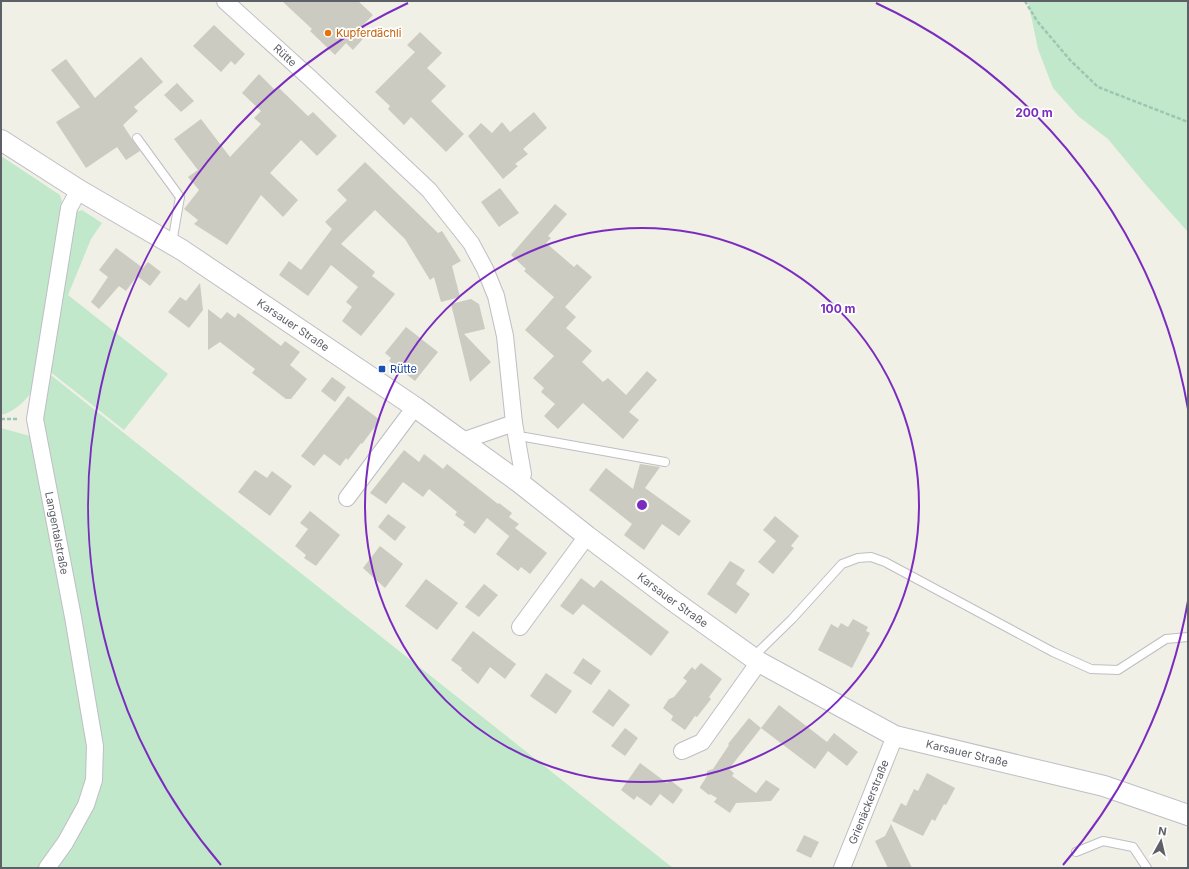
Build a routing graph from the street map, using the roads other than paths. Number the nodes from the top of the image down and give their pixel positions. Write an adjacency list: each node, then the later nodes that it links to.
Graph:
1 (225, 1): 7 (street, Rütte)
2 (137, 138): 5 (lane)
3 (1, 140): 4 (street, Karsauer Straße)
4 (79, 190): 5 (street, Karsauer Straße); 22 (street, Langentalstraße)
5 (172, 244): 6 (street, Karsauer Straße)
6 (415, 407): 9 (street, Karsauer Straße); 12 (street)
7 (514, 423): 8 (street, Rütte); 9 (street)
8 (517, 440): 10 (lane); 11 (street, Rütte)
9 (462, 441): 11 (street, Karsauer Straße)
10 (665, 462)
11 (520, 482): 13 (street, Karsauer Straße)
12 (347, 498)
13 (587, 536): 14 (street); 16 (street, Karsauer Straße)
14 (520, 627)
15 (1188, 637): 16 (lane)
16 (756, 660): 17 (street, Karsauer Straße); 18 (street)
17 (895, 736): 19 (street, Karsauer Straße); 21 (street, Grienäckerstraße)
18 (682, 751)
19 (1188, 815)
20 (1076, 852): 23 (lane)
21 (843, 867)
22 (47, 868)
23 (1147, 868)

